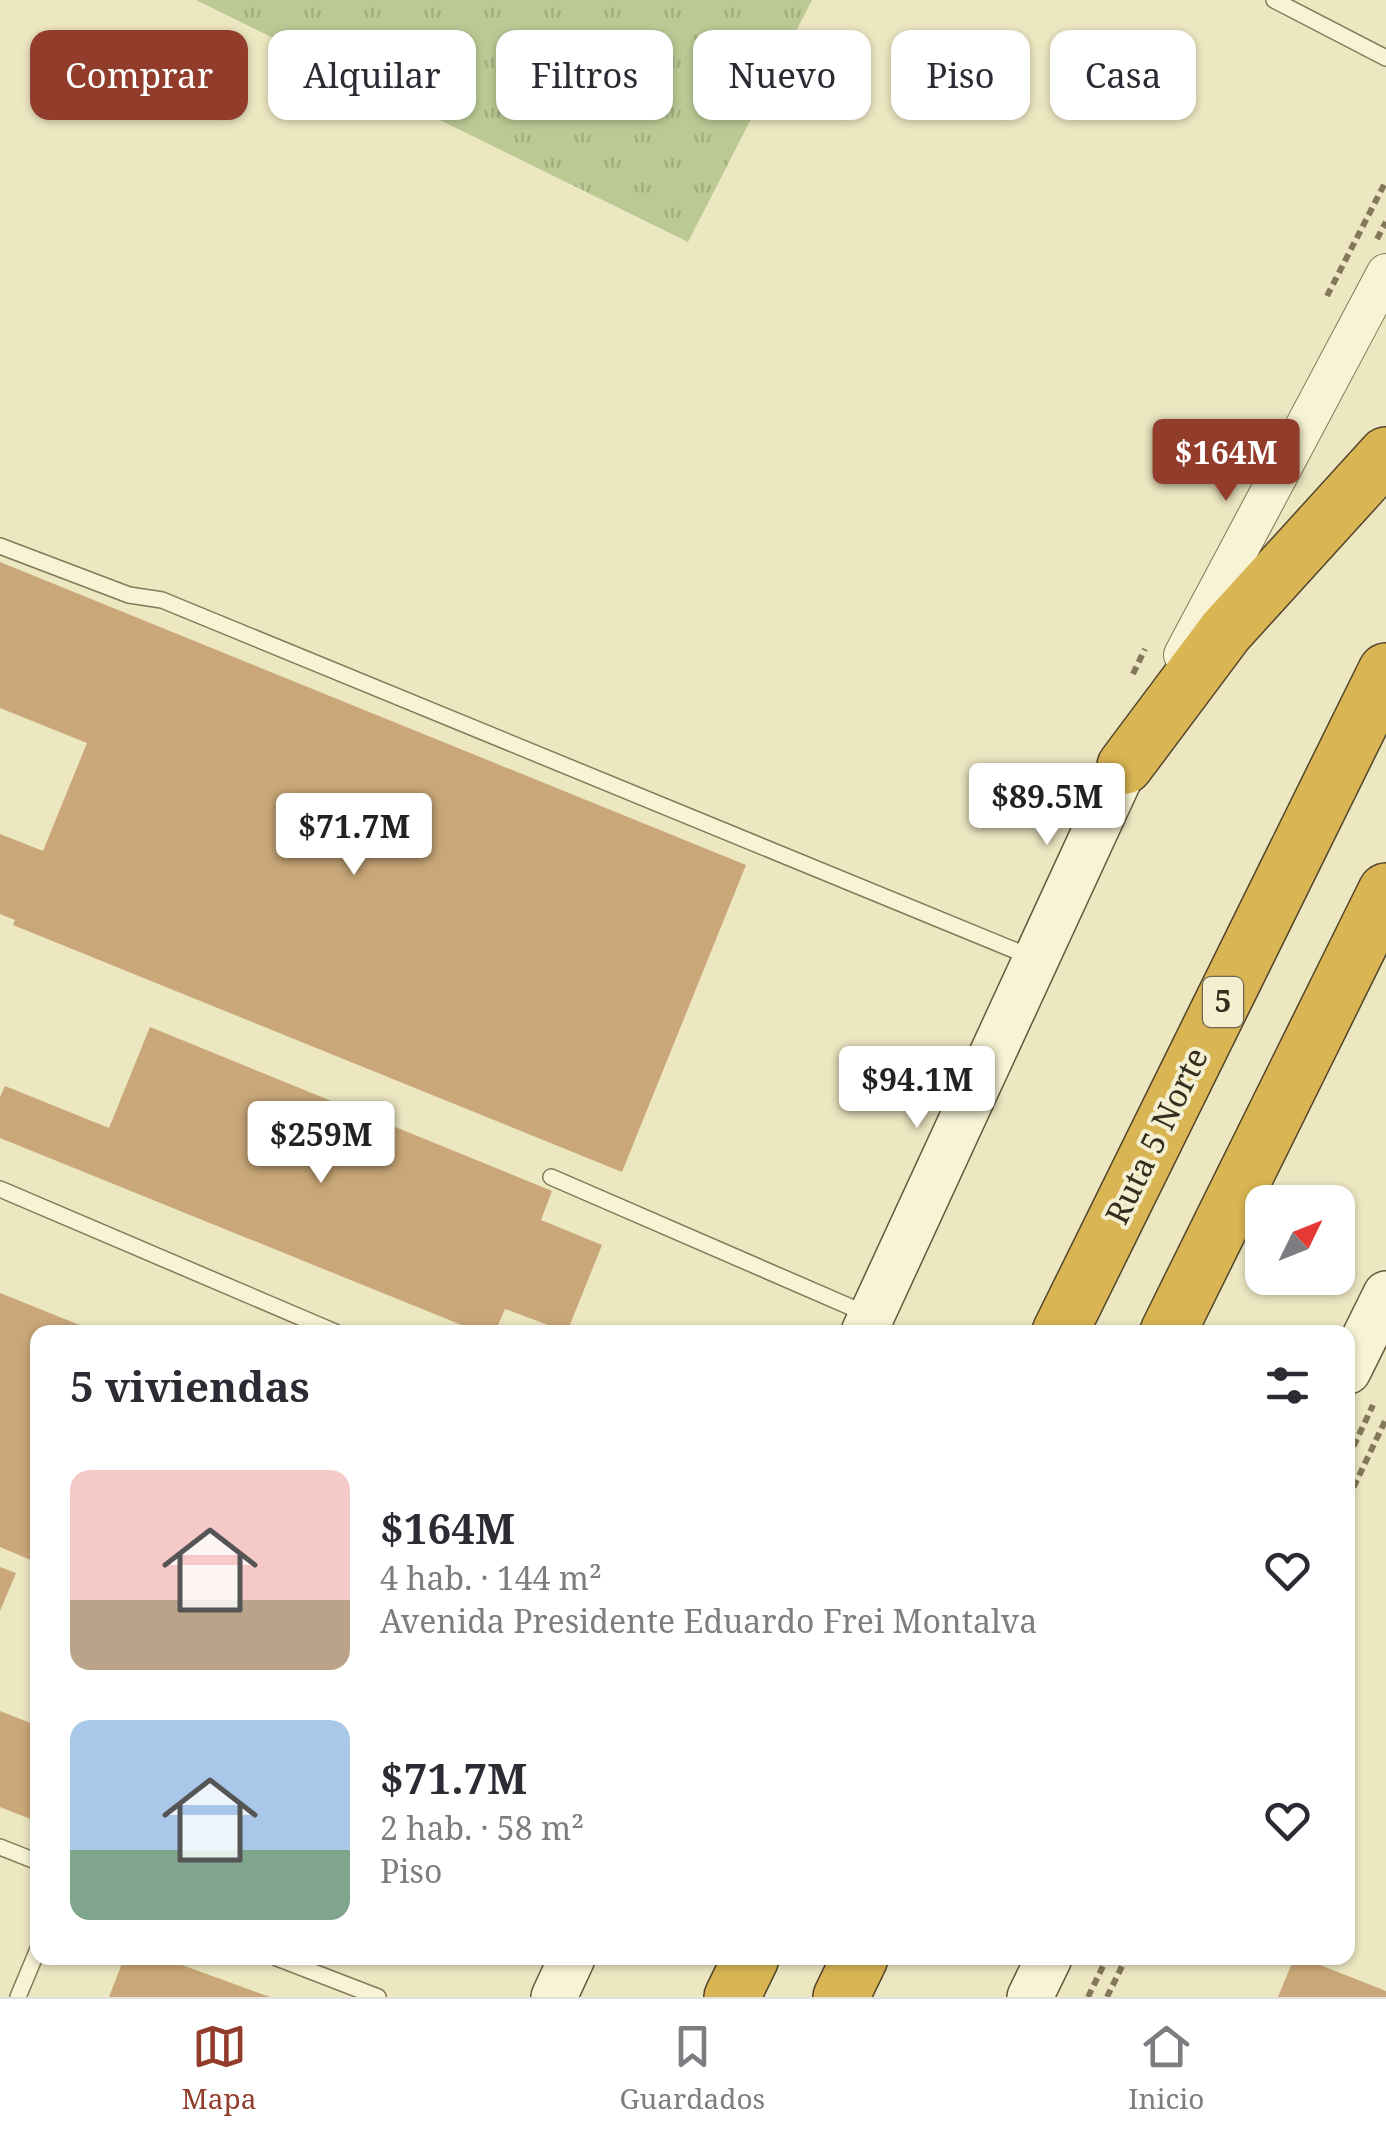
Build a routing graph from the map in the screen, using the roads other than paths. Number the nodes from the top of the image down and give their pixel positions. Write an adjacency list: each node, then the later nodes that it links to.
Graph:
1 (1274, 0): 2 (lane)
2 (1386, 58)
3 (1386, 273): 7 (street)
4 (1386, 455): 7 (highway)
5 (0, 546): 9 (lane)
6 (1386, 671): 15 (highway, Ruta 5 Norte / 5)
7 (1125, 766): 9 (main road)
8 (1386, 891): 16 (highway)
9 (1037, 960): 13 (main road)
10 (551, 1177): 13 (lane)
11 (0, 1189): 14 (lane)
12 (1386, 1294): 17 (main road)
13 (868, 1324)
14 (319, 1325)
15 (1063, 1325)
16 (1171, 1325)
17 (1363, 1383)
18 (0, 1848): 19 (lane)
19 (30, 1859)
20 (31, 1965): 26 (lane)
21 (295, 1965): 27 (lane)
22 (569, 1965): 28 (main road)
23 (748, 1965): 29 (highway)
24 (857, 1965): 30 (highway)
25 (1046, 1965): 31 (main road)
26 (18, 1997)
27 (378, 1997)
28 (554, 1997)
29 (732, 1997)
30 (841, 1997)
31 (1030, 1997)

